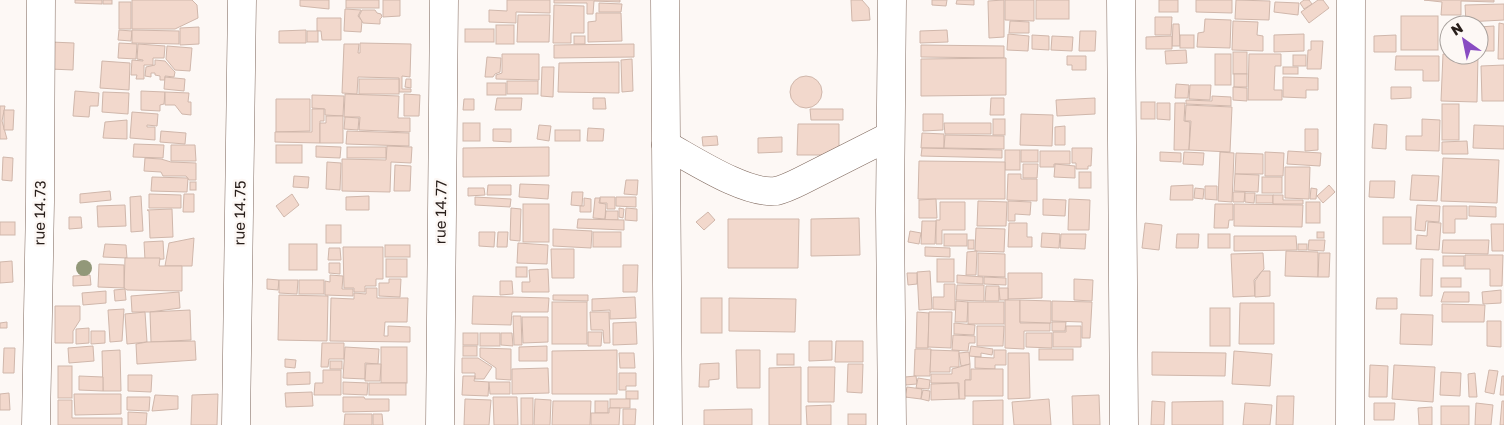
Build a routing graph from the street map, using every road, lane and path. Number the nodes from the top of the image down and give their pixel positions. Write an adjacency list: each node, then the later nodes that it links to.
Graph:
1 (41, 0): 10 (street, rue 14.73)
2 (242, 0): 11 (street, rue 14.75)
3 (444, 0): 12 (street, rue 14.77)
4 (665, 0): 9 (street)
5 (892, 0): 8 (street)
6 (1122, 0): 15 (street)
7 (1351, 0): 16 (street)
8 (890, 136): 9 (street); 14 (street)
9 (666, 145): 13 (street)
10 (36, 425)
11 (236, 425)
12 (440, 425)
13 (668, 425)
14 (892, 425)
15 (1124, 425)
16 (1350, 425)

